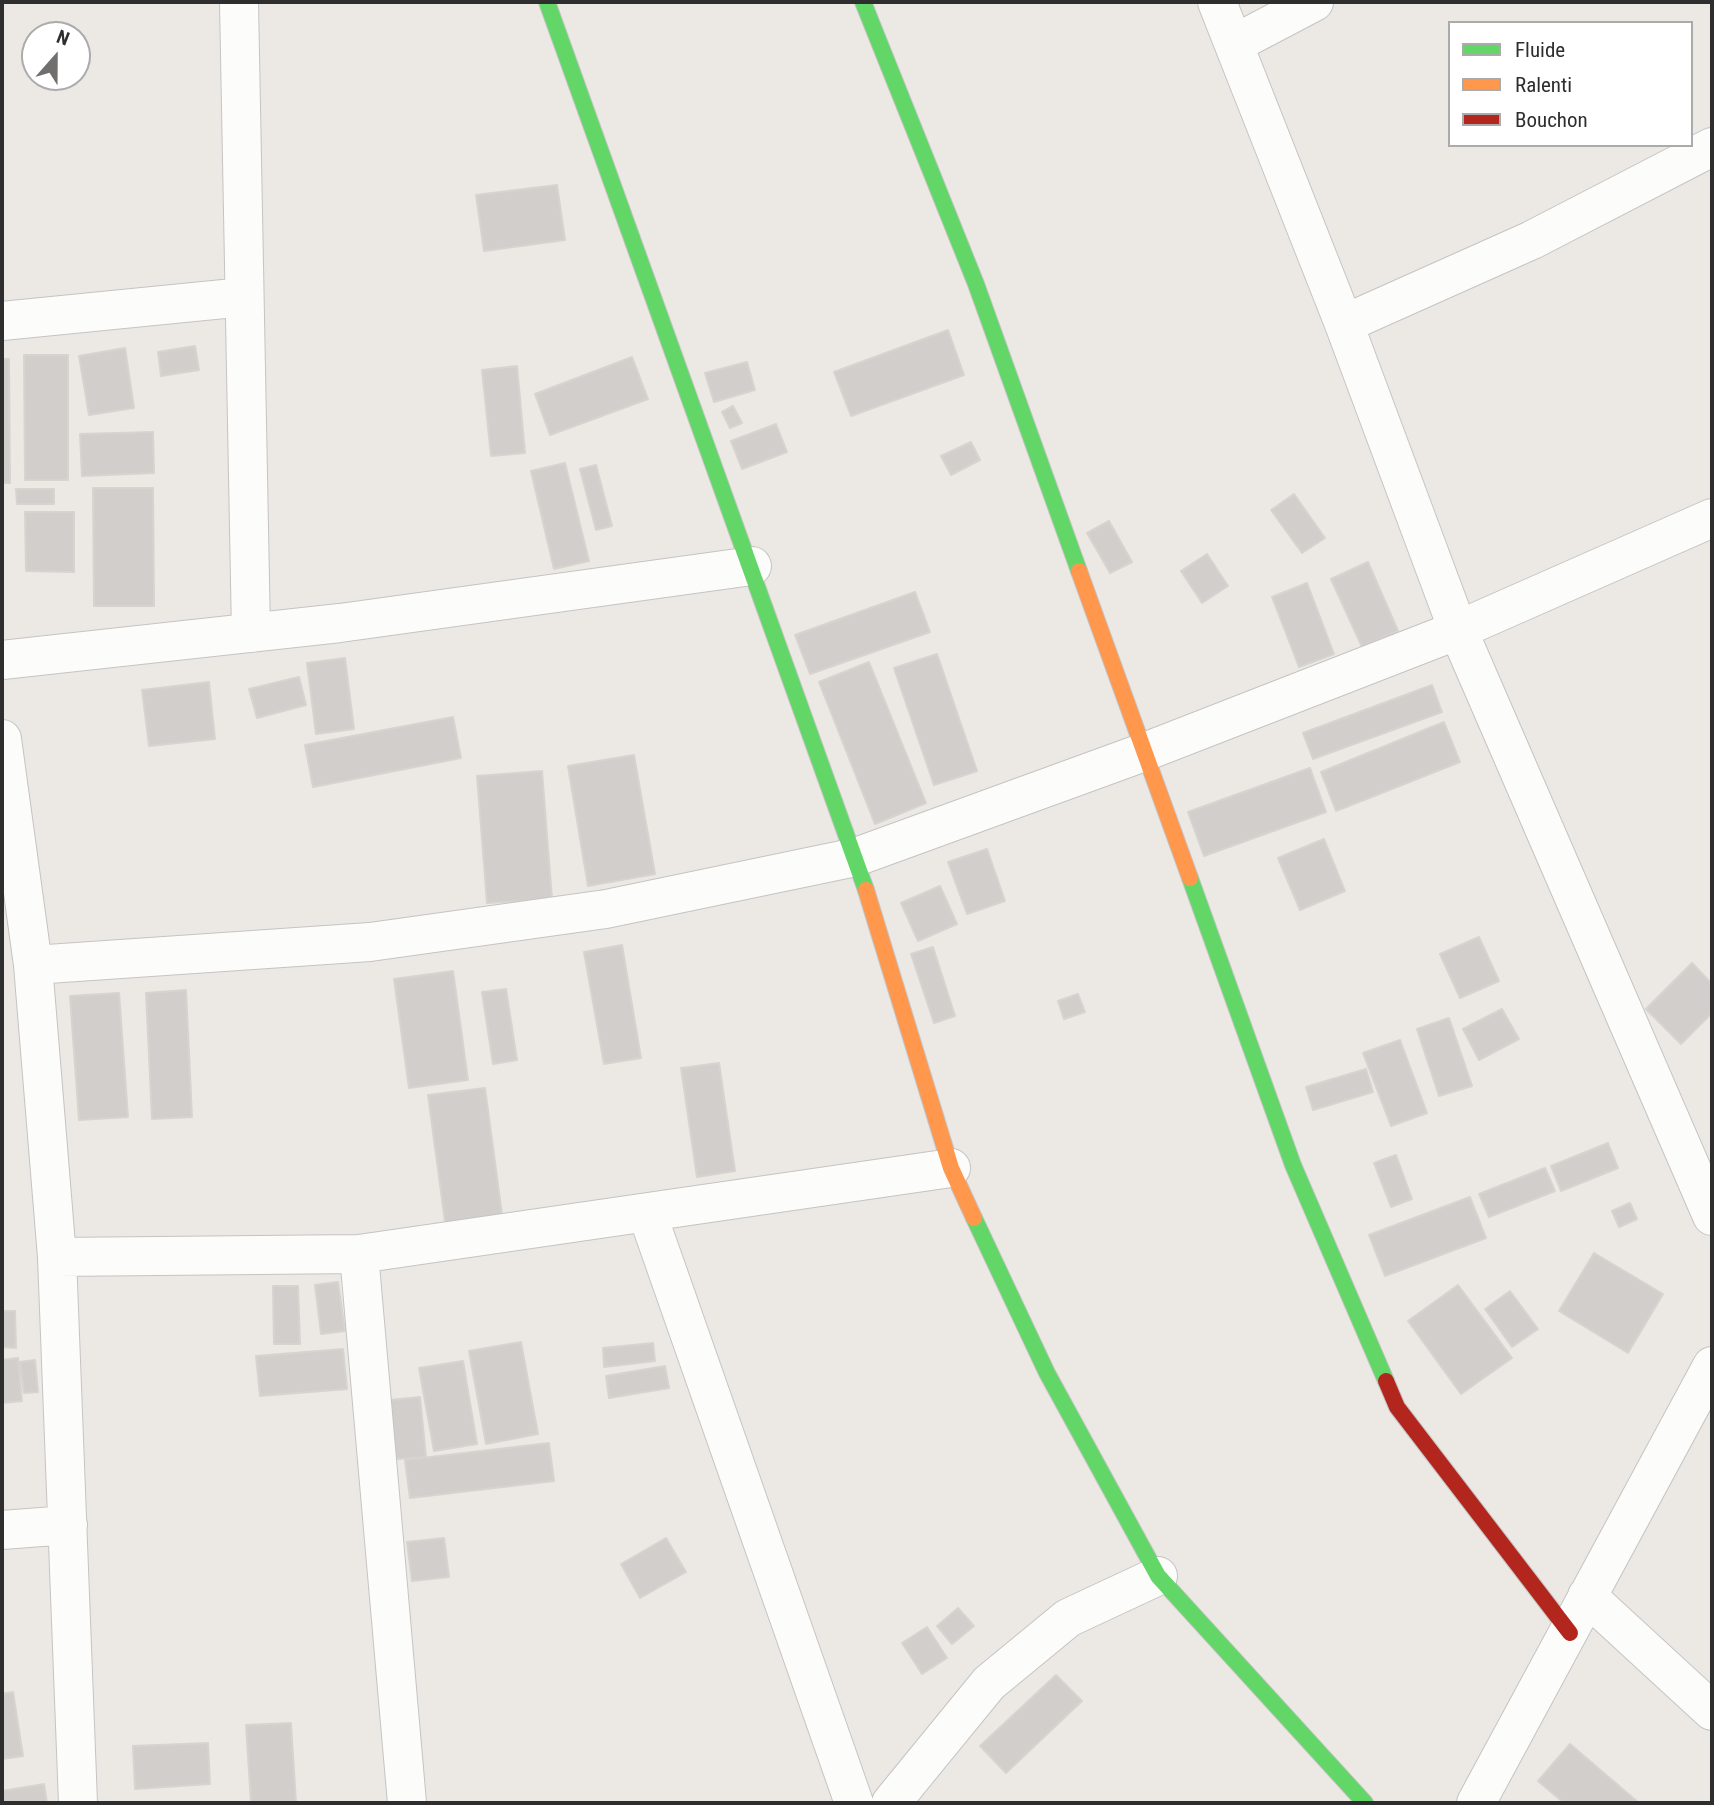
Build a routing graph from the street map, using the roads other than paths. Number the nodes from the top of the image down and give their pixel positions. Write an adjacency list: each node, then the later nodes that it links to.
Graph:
1 (239, 2): 8 (street)
2 (547, 2): 12 (street)
3 (863, 2): 17 (street)
4 (1217, 2): 6 (street)
5 (1314, 2): 6 (street)
6 (1234, 44): 10 (street)
7 (1712, 147): 10 (street)
8 (244, 297): 9 (street); 14 (street)
9 (2, 321)
10 (1344, 324): 13 (street)
11 (1712, 518): 13 (street)
12 (752, 566): 14 (street); 18 (street)
13 (1458, 630): 17 (street); 22 (street)
14 (251, 633): 15 (street)
15 (2, 660)
16 (2, 739): 19 (street)
17 (1147, 751): 18 (street); 30 (street)
18 (856, 857): 19 (street); 20 (street)
19 (33, 965): 24 (street)
20 (950, 1168): 21 (street); 28 (street)
21 (648, 1213): 23 (street); 34 (street)
22 (1712, 1216)
23 (359, 1254): 24 (street); 33 (street)
24 (57, 1257): 26 (street)
25 (1712, 1366): 29 (street)
26 (68, 1525): 27 (street); 32 (street)
27 (2, 1530)
28 (1158, 1576): 35 (street); 36 (street)
29 (1587, 1596): 30 (street); 31 (street)
30 (1570, 1633): 37 (street)
31 (1712, 1711)
32 (78, 1803)
33 (407, 1803)
34 (853, 1803)
35 (891, 1803)
36 (1365, 1803)
37 (1476, 1803)

